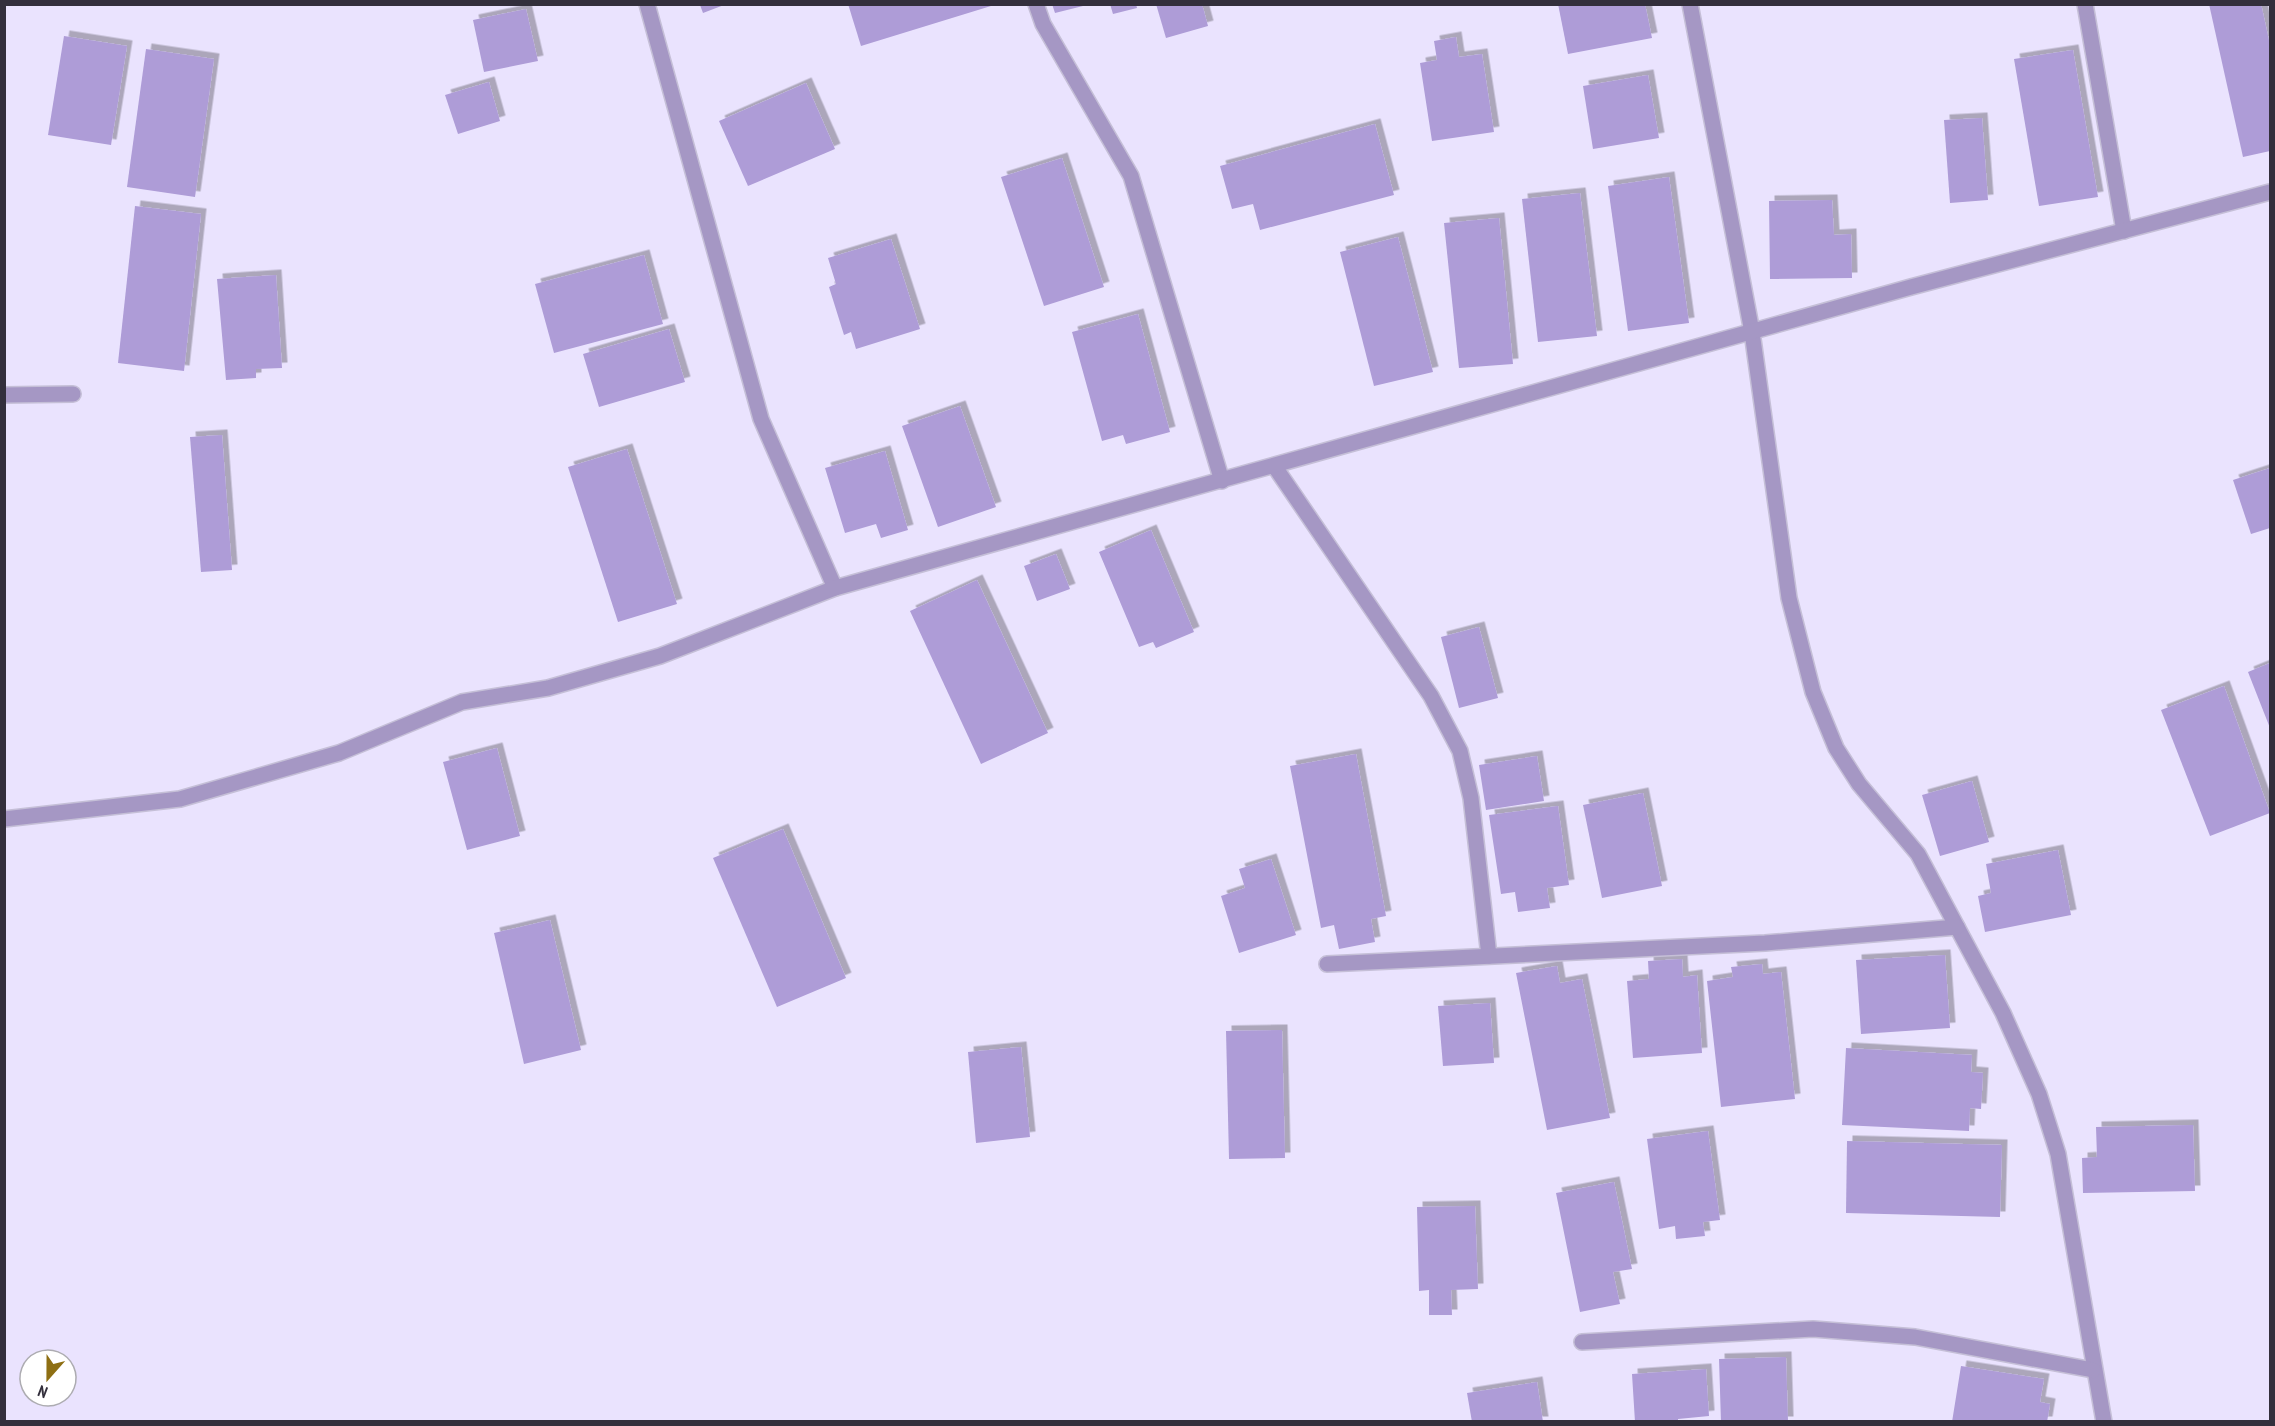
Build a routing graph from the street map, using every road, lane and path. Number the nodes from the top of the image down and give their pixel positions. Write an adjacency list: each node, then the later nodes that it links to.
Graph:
1 (647, 4): 12 (street)
2 (1036, 4): 11 (street)
3 (1690, 4): 7 (street)
4 (2085, 4): 6 (street)
5 (2271, 192): 6 (street)
6 (2124, 231): 7 (street)
7 (1752, 332): 10 (street); 14 (street)
8 (74, 394): 9 (street)
9 (4, 395)
10 (1275, 467): 11 (street); 15 (street)
11 (1222, 481): 12 (street)
12 (835, 588): 13 (street)
13 (4, 819)
14 (1957, 927): 15 (street); 18 (street)
15 (1489, 956): 16 (street)
16 (1327, 964)
17 (1582, 1342): 18 (street)
18 (2093, 1370): 19 (street)
19 (2104, 1422)

